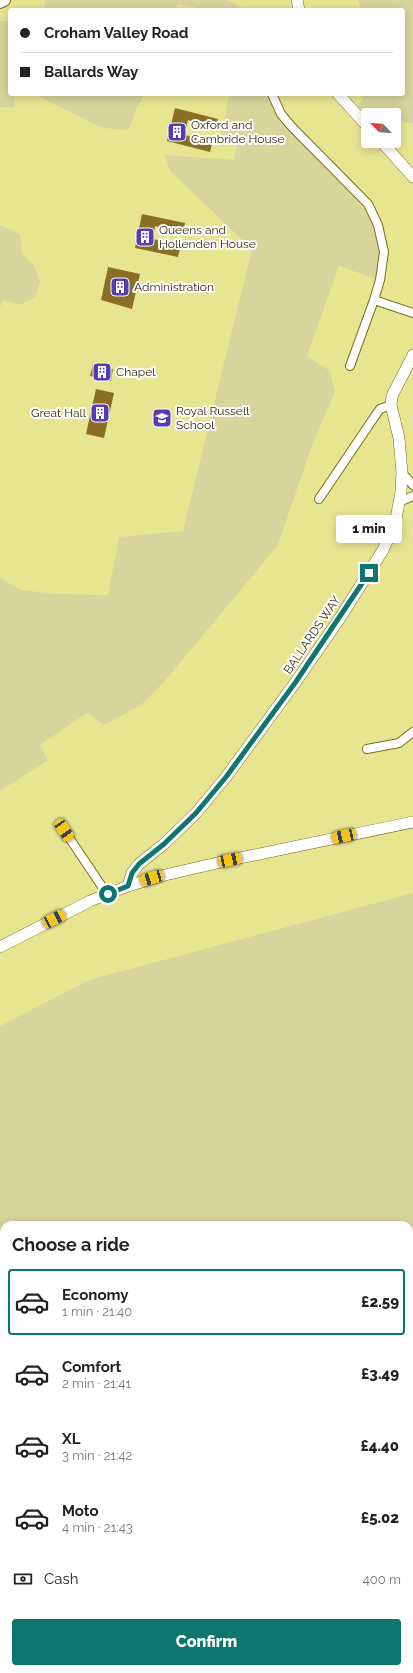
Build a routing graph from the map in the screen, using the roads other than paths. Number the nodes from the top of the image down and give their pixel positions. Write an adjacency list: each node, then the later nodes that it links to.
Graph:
1 (4, 0): 2 (main road)
2 (0, 2)
3 (273, 96): 8 (street)
4 (340, 96): 5 (street)
5 (361, 119)
6 (387, 148): 7 (street)
7 (413, 177)
8 (374, 300): 9 (street); 11 (street)
9 (413, 313)
10 (413, 355): 12 (street, BALLARDS WAY)
11 (350, 366)
12 (392, 405): 13 (street, BALLARDS WAY); 16 (street)
13 (402, 473): 14 (street); 17 (street, BALLARDS WAY)
14 (413, 486)
15 (413, 496): 17 (street)
16 (319, 499)
17 (399, 502): 22 (street, BALLARDS WAY)
18 (413, 732): 19 (street)
19 (367, 749)
20 (412, 820): 22 (street)
21 (64, 830): 23 (street)
22 (128, 886): 23 (street)
23 (108, 894): 24 (street)
24 (0, 947)

